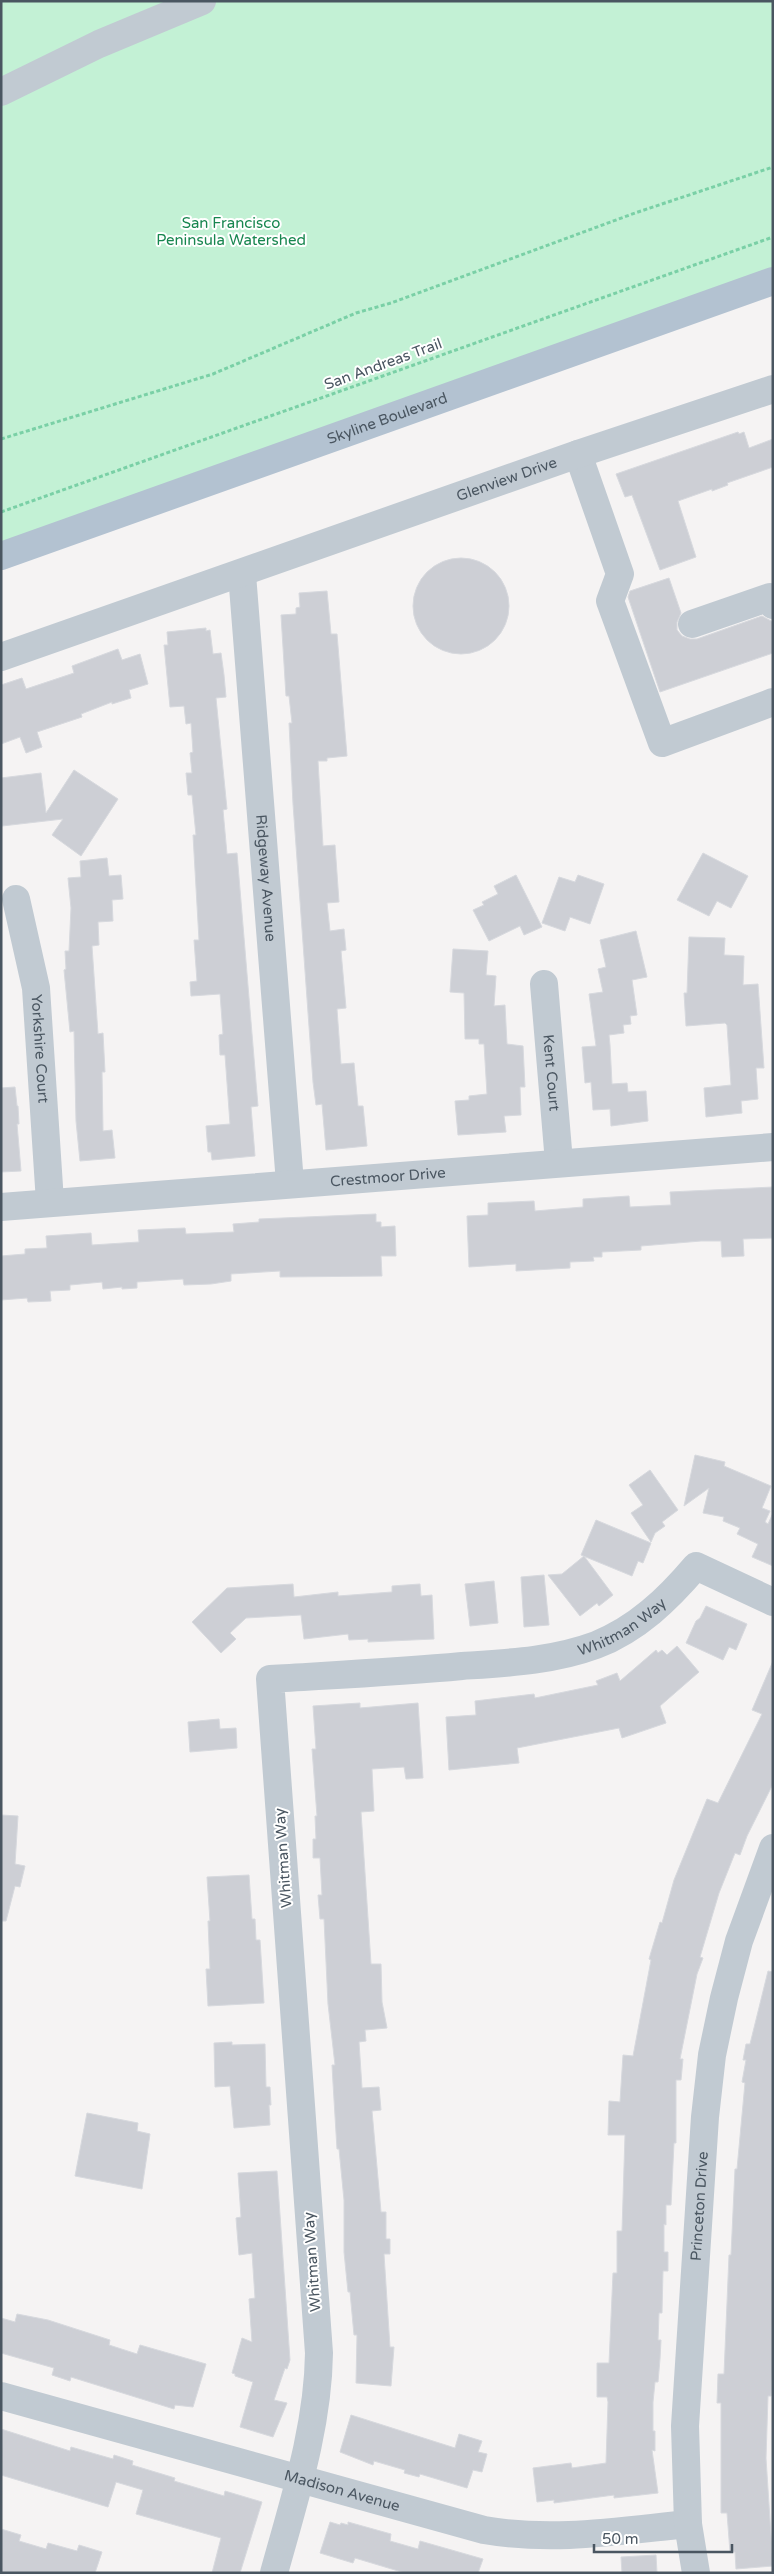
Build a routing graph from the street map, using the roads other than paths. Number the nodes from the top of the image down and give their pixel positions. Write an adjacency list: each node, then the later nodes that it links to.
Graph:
1 (202, 1): 2 (street)
2 (1, 92)
3 (773, 281): 6 (main road, Skyline Boulevard)
4 (773, 390): 5 (street, Glenview Drive)
5 (578, 454): 7 (street, Glenview Drive); 11 (street)
6 (1, 556)
7 (242, 574): 10 (street); 16 (street, Ridgeway Avenue)
8 (773, 605): 9 (street)
9 (692, 624)
10 (1, 657)
11 (773, 702)
12 (16, 899): 17 (street, Yorkshire Court)
13 (544, 984): 15 (street, Kent Court)
14 (773, 1147): 15 (street, Crestmoor Drive)
15 (559, 1162): 16 (street, Crestmoor Drive)
16 (290, 1183): 17 (street, Crestmoor Drive)
17 (50, 1202): 18 (street, Crestmoor Drive)
18 (1, 1207)
19 (773, 1602): 22 (street, Whitman Way)
20 (773, 1848): 23 (street, Princeton Drive)
21 (1, 2396): 22 (street, Madison Avenue)
22 (299, 2480): 23 (street, Madison Avenue); 24 (street, Whitman Way)
23 (688, 2524): 25 (street, Princeton Drive)
24 (274, 2573)
25 (696, 2573)

